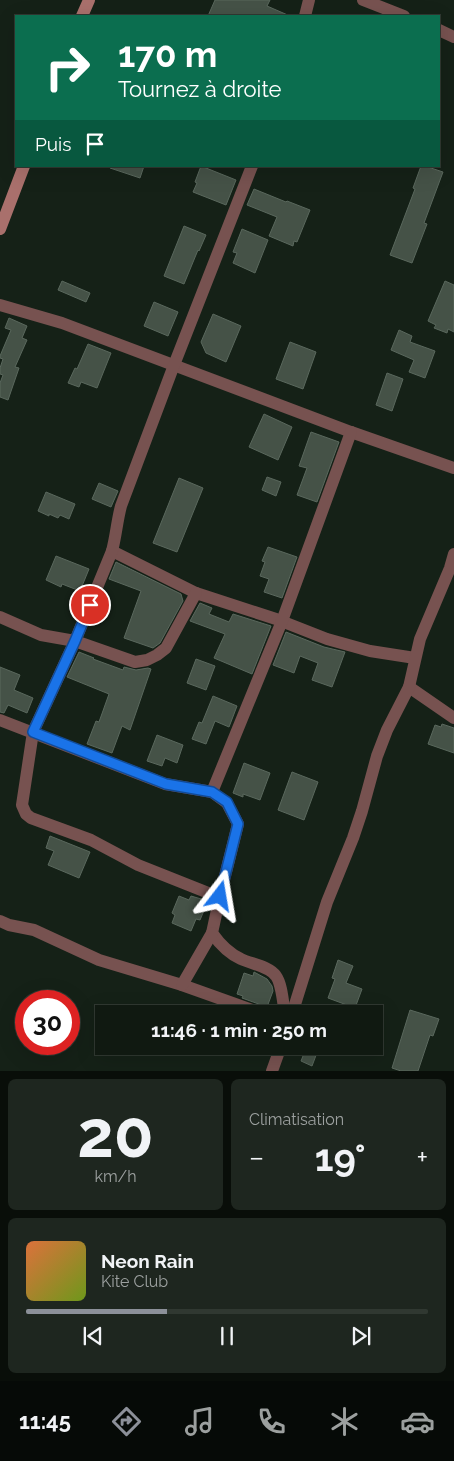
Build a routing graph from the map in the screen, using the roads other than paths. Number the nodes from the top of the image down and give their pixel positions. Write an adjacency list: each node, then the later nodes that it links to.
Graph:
1 (88, 0): 4 (street)
2 (309, 0): 5 (street)
3 (363, 0): 6 (street)
4 (82, 15)
5 (305, 15)
6 (401, 15)
7 (440, 30): 8 (street)
8 (454, 37)
9 (24, 167): 11 (street)
10 (252, 167): 13 (street)
11 (0, 229)
12 (0, 305): 13 (street)
13 (174, 365): 14 (street); 16 (street)
14 (351, 432): 15 (street); 20 (street)
15 (454, 468)
16 (112, 550): 18 (street); 21 (street)
17 (454, 554): 22 (street)
18 (196, 593): 20 (street); 21 (street)
19 (0, 618): 21 (street)
20 (282, 621): 22 (street); 27 (street)
21 (75, 641): 26 (street)
22 (415, 658): 23 (street)
23 (409, 687): 24 (street); 34 (street)
24 (454, 718)
25 (2, 722): 26 (street)
26 (33, 732): 27 (street); 28 (street)
27 (212, 792): 28 (street)
28 (220, 896): 30 (street)
29 (0, 921): 31 (street)
30 (212, 933): 31 (street); 33 (street)
31 (182, 985): 32 (street)
32 (238, 1005)
33 (284, 1005)
34 (295, 1005)
35 (278, 1055): 36 (street)
36 (272, 1071)

